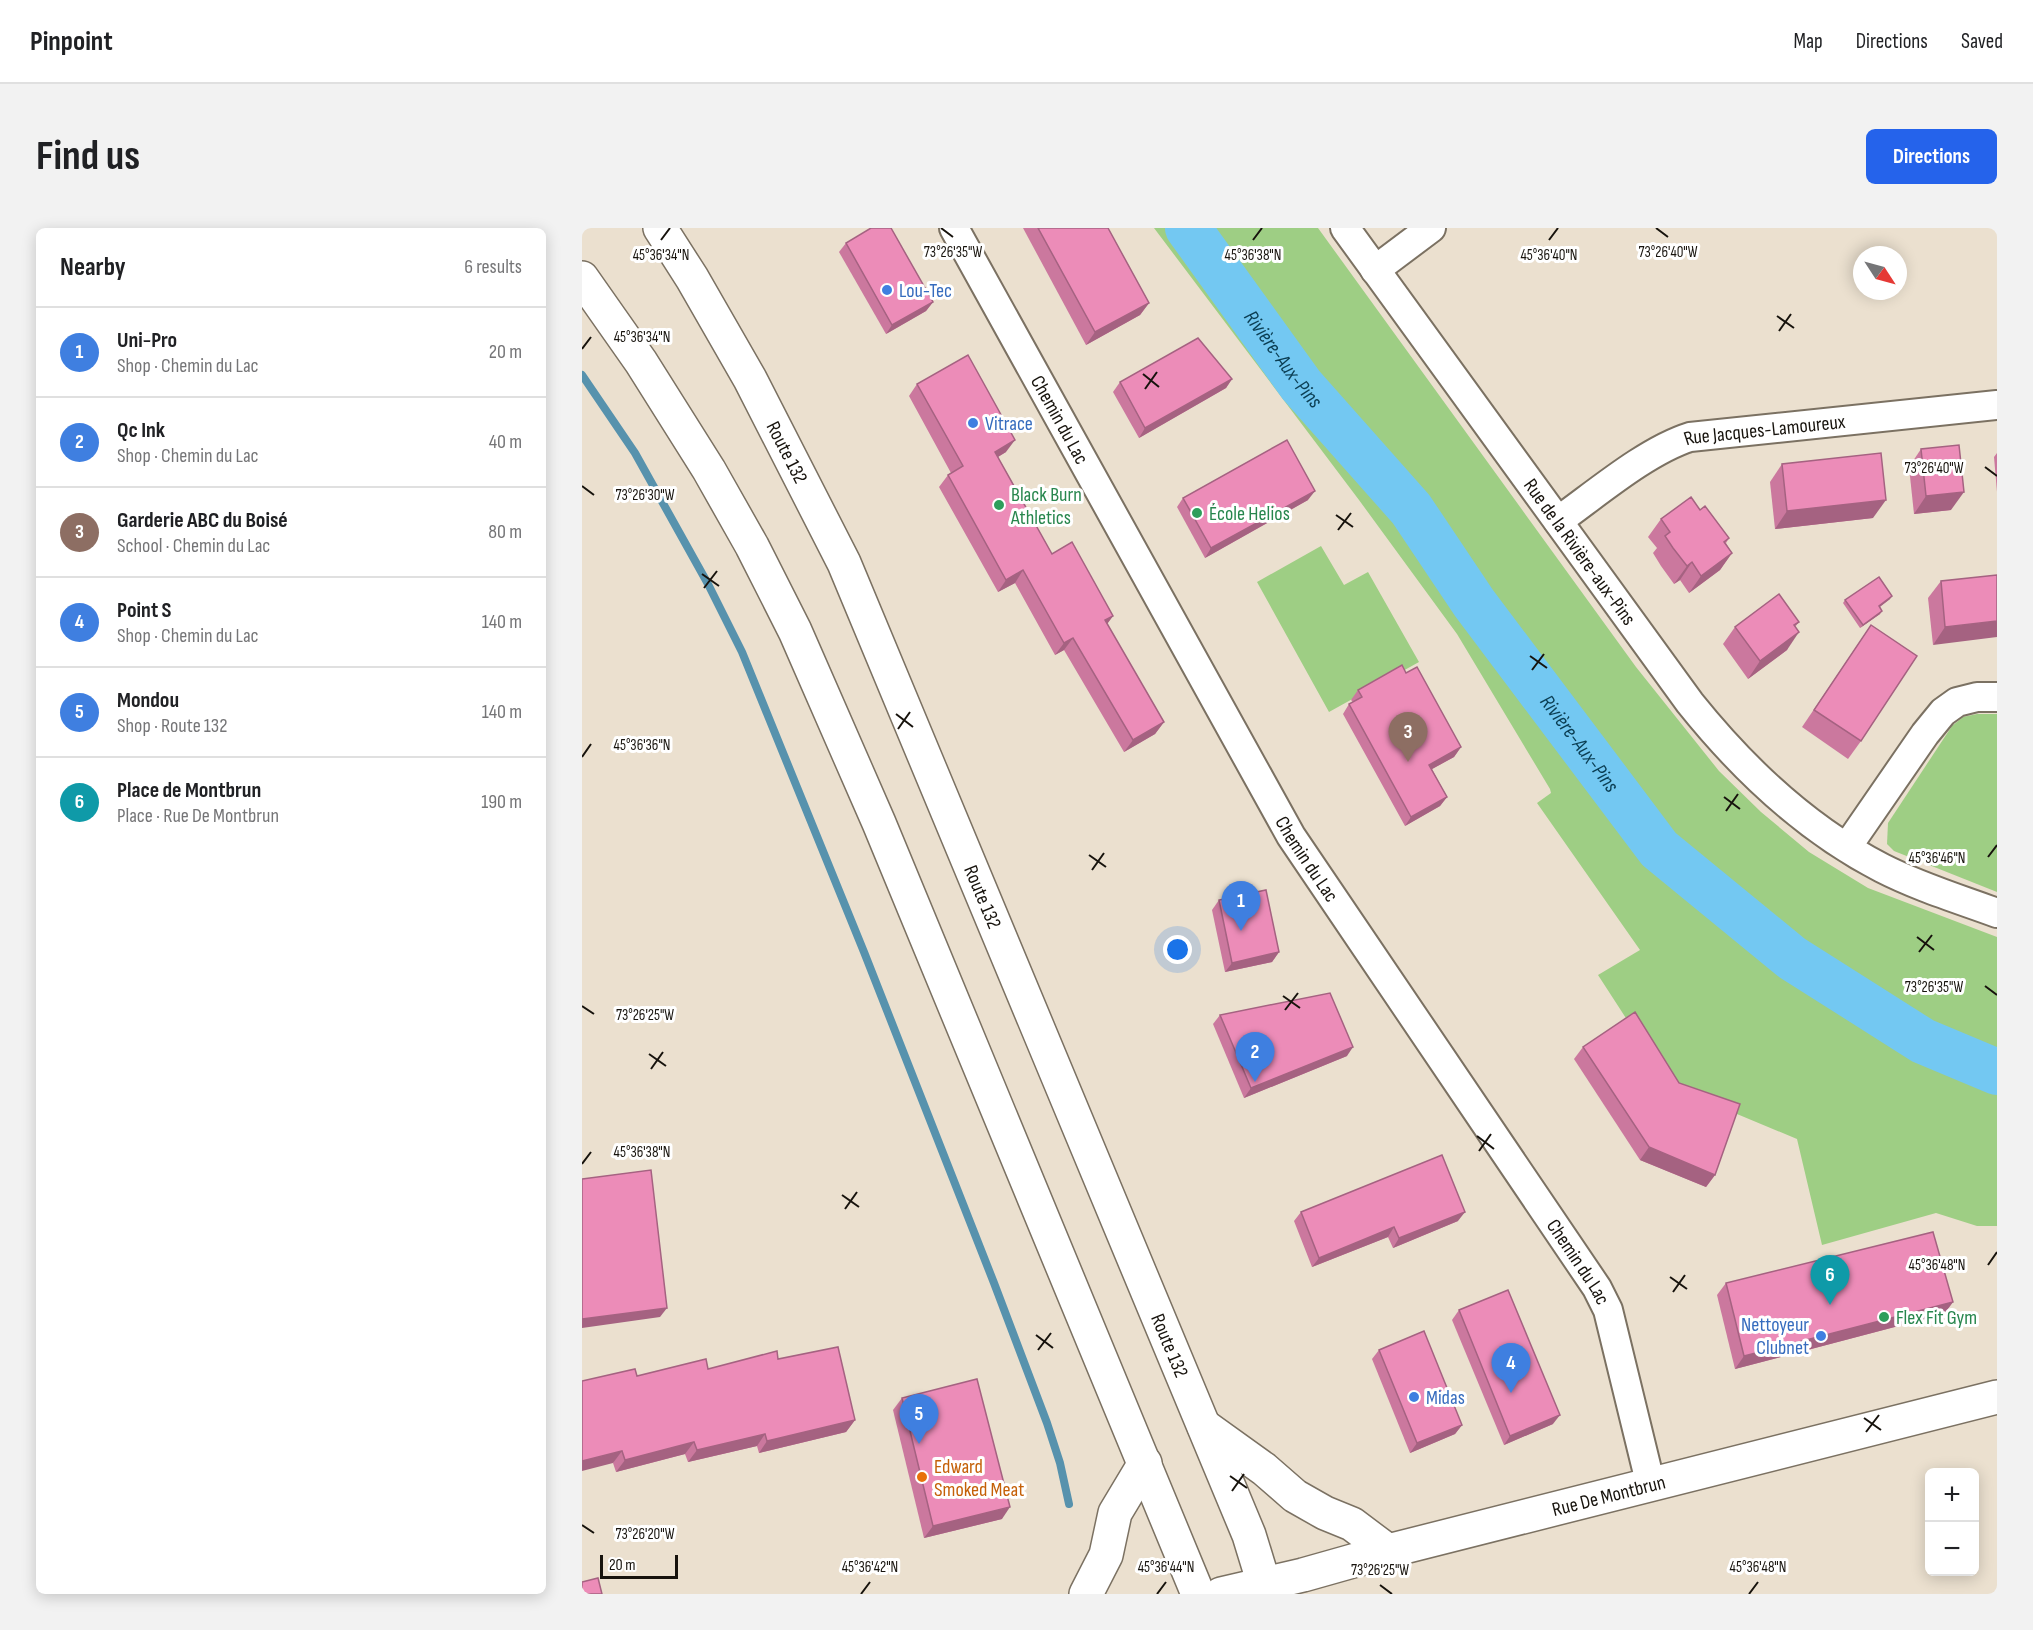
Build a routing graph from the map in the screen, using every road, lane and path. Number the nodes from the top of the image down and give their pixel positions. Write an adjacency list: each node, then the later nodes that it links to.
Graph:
1 (660, 228): 13 (main road, Route 132)
2 (954, 228): 15 (street, Chemin du Lac)
3 (1344, 228): 5 (street, Rue de la Rivière-aux-Pins)
4 (1431, 228): 5 (street)
5 (1375, 270): 8 (street, Rue de la Rivière-aux-Pins)
6 (582, 278): 14 (main road)
7 (1997, 405): 8 (street, Rue Jacques-Lamoureux)
8 (1558, 521): 10 (street, Rue de la Rivière-aux-Pins)
9 (1997, 697): 10 (street)
10 (1847, 847): 11 (street, Rue de la Rivière-aux-Pins)
11 (1997, 913)
12 (1997, 1397): 15 (main road, Rue De Montbrun)
13 (1204, 1426): 16 (main road); 17 (main road, Route 132)
14 (1144, 1463): 18 (main road); 19 (main road)
15 (1651, 1486): 16 (main road, Rue De Montbrun)
16 (1388, 1551): 17 (main road, Rue De Montbrun)
17 (1264, 1584): 20 (main road, Rue De Montbrun)
18 (1086, 1594)
19 (1198, 1594)
20 (1221, 1594)

